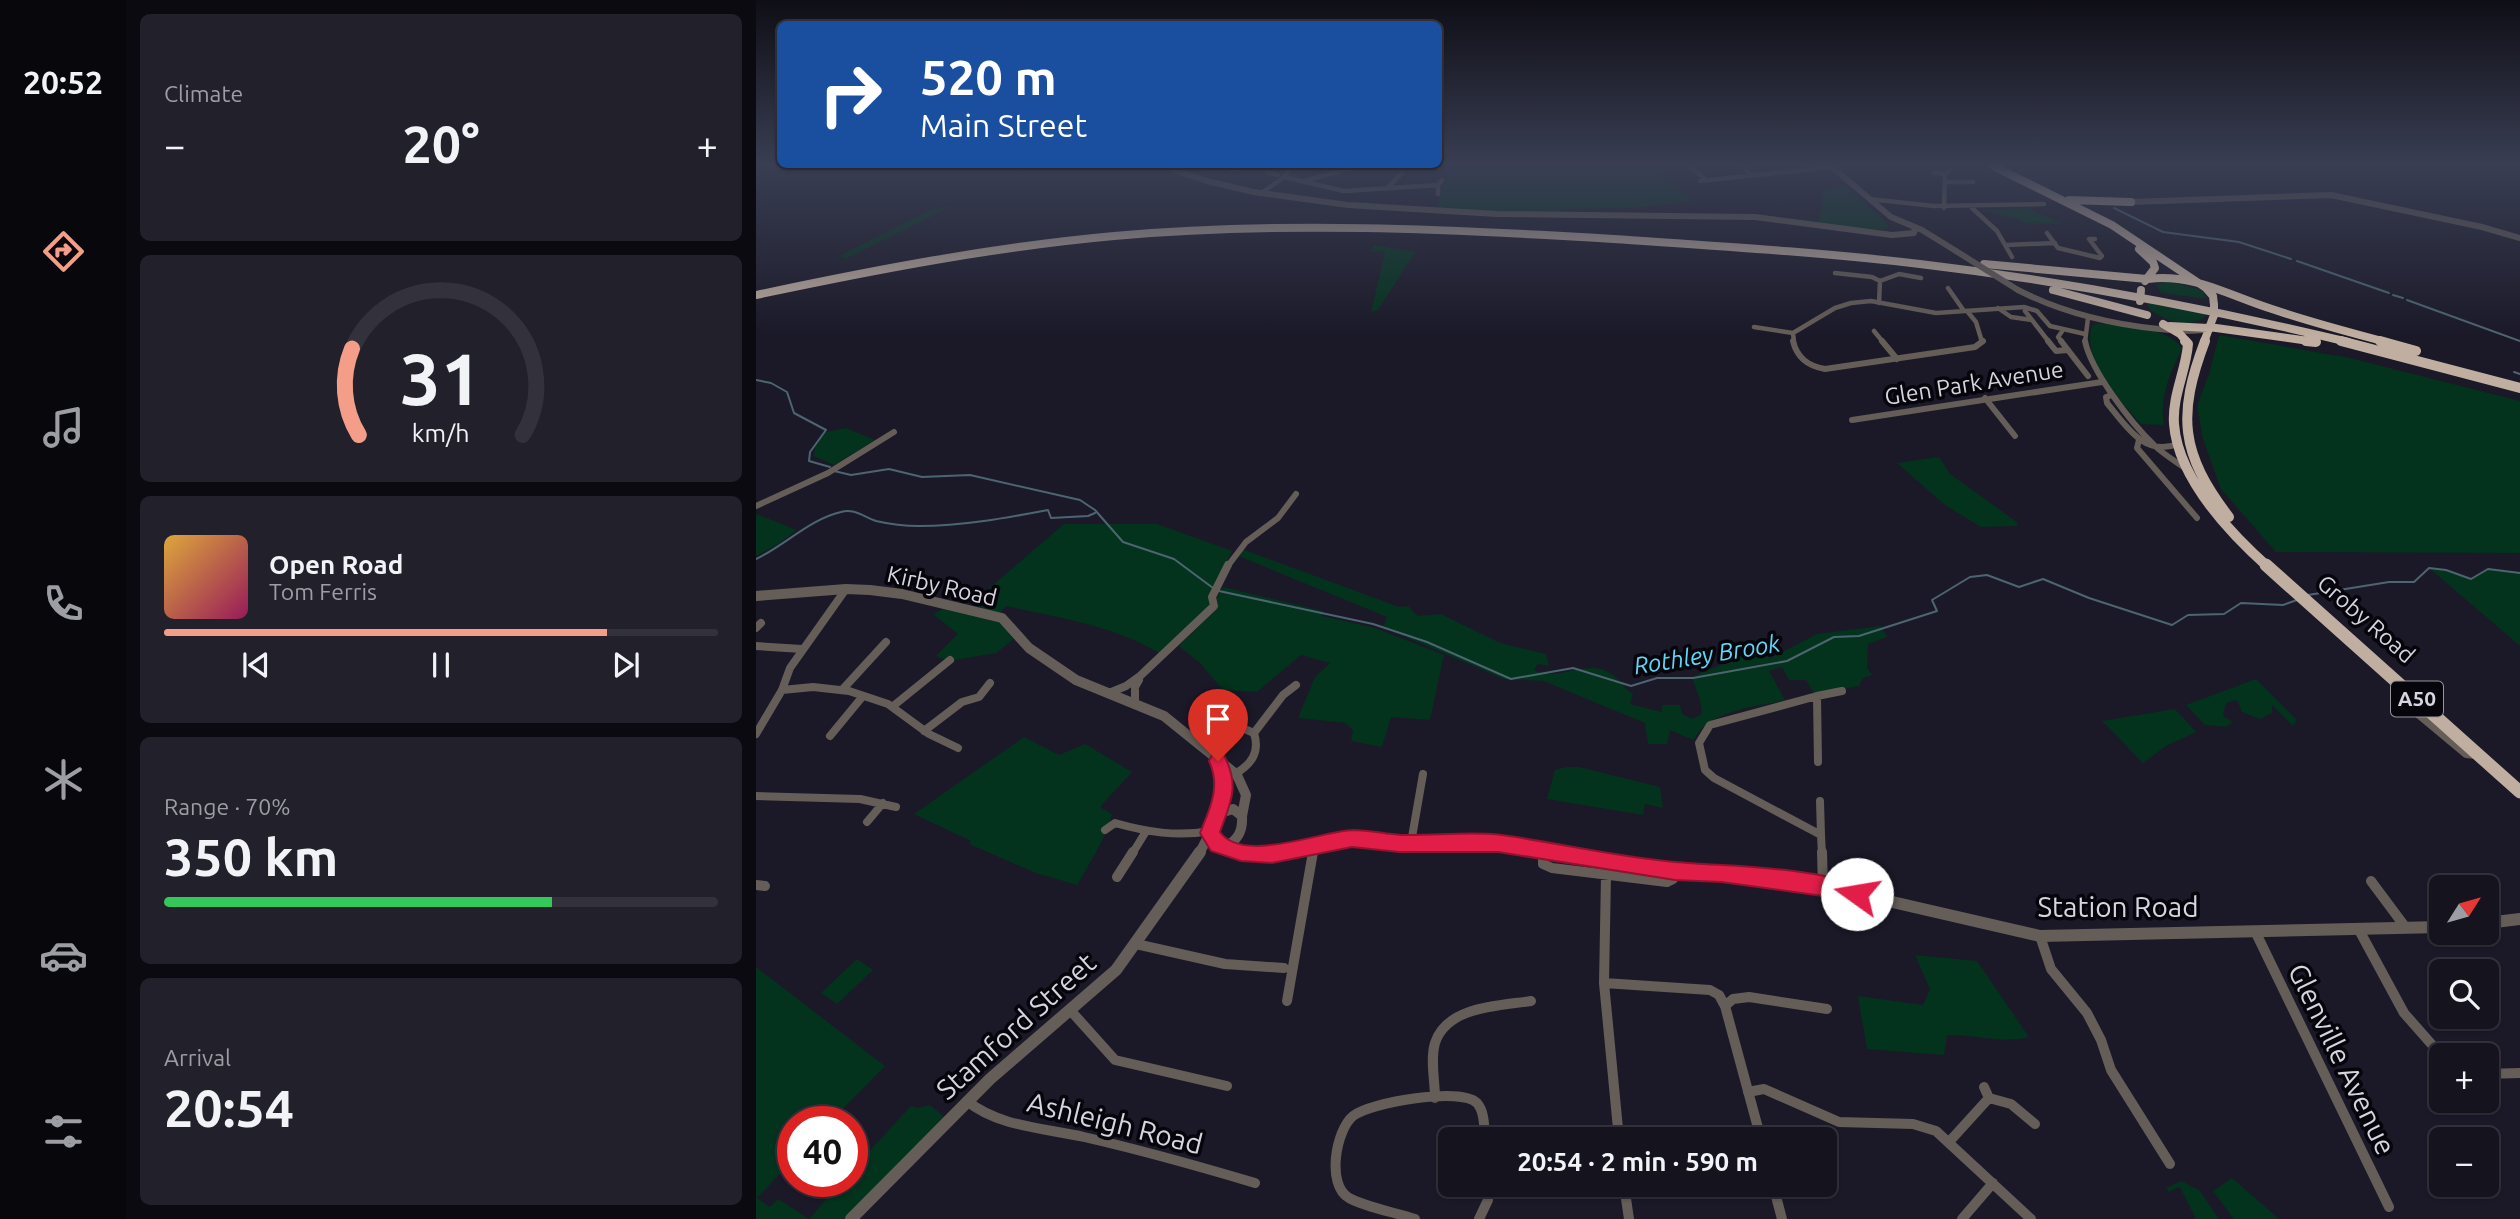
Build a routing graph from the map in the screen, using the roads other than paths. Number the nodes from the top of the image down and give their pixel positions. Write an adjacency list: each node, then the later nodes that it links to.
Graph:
1 (1797, 223): 10 (street)
2 (1889, 223): 9 (street)
3 (1904, 223): 8 (street); 9 (street)
4 (1988, 223): 17 (street)
5 (2094, 223): 23 (highway)
6 (2454, 223): 13 (street)
7 (2110, 224): 25 (highway); 29 (highway)
8 (1915, 227): 12 (street); 15 (street)
9 (1894, 228): 10 (street); 12 (street)
10 (1875, 233): 12 (street)
11 (2047, 233): 16 (street)
12 (1908, 234): 15 (street)
13 (2517, 237)
14 (2079, 240): 16 (street)
15 (1943, 243): 35 (street, bridge)
16 (2055, 243): 17 (street)
17 (2006, 245): 19 (street)
18 (1830, 250): 23 (highway); 27 (highway); 51 (highway)
19 (2012, 257)
20 (1874, 259): 27 (highway); 34 (highway); 51 (highway)
21 (1835, 273): 24 (street)
22 (1922, 278): 24 (street)
23 (2147, 279): 25 (highway); 28 (highway)
24 (1880, 281): 30 (street)
25 (2200, 284): 29 (highway); 40 (highway)
26 (1948, 288): 32 (street)
27 (756, 292)
28 (2140, 295): 34 (highway)
29 (2232, 295): 51 (highway)
30 (1879, 303): 32 (street); 44 (street)
31 (1998, 308): 32 (street); 36 (street); 41 (street)
32 (1966, 311): 48 (street)
33 (2025, 311): 36 (street)
34 (2146, 316): 37 (street); 38 (highway)
35 (2088, 318): 37 (street); 45 (street, Groby Road)
36 (2032, 320): 47 (street)
37 (2130, 325): 38 (street)
38 (2164, 326): 40 (highway); 42 (highway); 46 (highway)
39 (1754, 327): 44 (street)
40 (2207, 328): 42 (street); 51 (highway); 61 (highway, Groby Road / A50)
41 (2063, 330): 45 (street); 47 (street)
42 (2175, 330): 46 (highway)
43 (1874, 331): 48 (street)
44 (1793, 333): 48 (street)
45 (2085, 334): 50 (street, Groby Road)
46 (2189, 348): 58 (highway, Groby Road / A50)
47 (2067, 350): 49 (street)
48 (1897, 359)
49 (2088, 376)
50 (2102, 382): 52 (street, Groby Road); 53 (street, Glen Park Avenue)
51 (2520, 386)
52 (2112, 395): 57 (street, Groby Road); 59 (street, Groby Road)
53 (1984, 398): 54 (street, Glen Park Avenue); 56 (street)
54 (1852, 420)
55 (894, 432): 63 (street)
56 (2015, 436)
57 (2138, 440): 59 (street, Groby Road); 64 (street)
58 (2178, 444): 59 (street, Groby Road); 60 (highway, Groby Road / A50)
59 (2156, 446): 60 (street, Groby Road)
60 (2185, 465): 61 (street, Groby Road); 65 (highway, Groby Road / A50)
61 (2201, 472): 65 (highway, Groby Road / A50)
62 (1296, 494): 73 (street)
63 (756, 506)
64 (2197, 518)
65 (2287, 580): 68 (highway, Groby Road / A50)
66 (846, 589): 67 (street, Kirby Road); 71 (street); 79 (street, Kirby Road)
67 (756, 597)
68 (2317, 607): 94 (highway, Groby Road / A50); 95 (highway, Groby Road / A50)
69 (886, 642): 77 (street)
70 (756, 646): 71 (street)
71 (802, 649): 76 (street)
72 (950, 660): 83 (street)
73 (1139, 679): 79 (street); 82 (street)
74 (990, 683): 85 (street)
75 (1296, 685): 86 (street)
76 (782, 690): 77 (street); 87 (street)
77 (842, 690): 80 (street)
78 (1842, 691): 81 (street)
79 (1109, 693): 82 (street, Kirby Road)
80 (863, 696): 83 (street); 88 (street)
81 (1817, 696): 91 (street); 107 (street)
82 (1135, 702): 90 (street, Kirby Road)
83 (892, 708): 85 (street)
84 (1242, 728): 86 (street)
85 (925, 731): 89 (street)
86 (1254, 733): 92 (street)
87 (756, 734)
88 (830, 736)
89 (958, 748)
90 (1218, 761): 92 (street, Kirby Road); 96 (street)
91 (1818, 762)
92 (1235, 774): 96 (street); 102 (street)
93 (1423, 774): 109 (street)
94 (2520, 784)
95 (2520, 792)
96 (1224, 793): 101 (street)
97 (756, 796): 99 (street)
98 (1820, 801): 107 (street)
99 (883, 803): 100 (street); 103 (street)
100 (896, 807)
101 (1217, 814): 102 (street); 105 (street)
102 (1242, 816): 108 (street)
103 (866, 822)
104 (1105, 830): 106 (street)
105 (1210, 832): 106 (street); 111 (street); 114 (street, Stamford Street)
106 (1145, 833): 117 (street)
107 (1821, 835): 119 (street)
108 (1238, 838): 111 (street); 113 (street)
109 (1411, 843): 110 (street, Station Road); 112 (street, Station Road)
110 (1314, 845): 113 (street, Station Road); 130 (street)
111 (1223, 846): 113 (street, Station Road); 114 (street, Stamford Street)
112 (1543, 850): 115 (street, Station Road); 116 (street, Station Road)
113 (1249, 853)
114 (1196, 857): 127 (street, Stamford Street)
115 (1675, 871): 116 (street, Station Road); 119 (street, Station Road)
116 (1606, 875): 129 (street)
117 (1117, 877)
118 (2371, 881): 125 (street)
119 (1823, 886): 126 (street, Station Road)
120 (2520, 919): 121 (street)
121 (2499, 922)
122 (2429, 928): 125 (street, Station Road)
123 (2255, 930): 124 (street, Station Road); 126 (street, Station Road); 155 (street, Glenville Avenue)
124 (2359, 930): 125 (street, Station Road); 135 (street)
125 (2407, 930)
126 (2040, 936): 149 (street)
127 (1136, 944): 128 (street); 134 (street, Stamford Street)
128 (1284, 968)
129 (1604, 983): 132 (street); 146 (street)
130 (1287, 1001)
131 (1531, 1001): 141 (street)
132 (1725, 1006): 133 (street); 140 (street)
133 (1827, 1009)
134 (1071, 1011): 138 (street); 143 (street, Stamford Street)
135 (2429, 1045)
136 (2520, 1073): 137 (street)
137 (2499, 1074)
138 (1227, 1086)
139 (1984, 1087): 142 (street)
140 (1748, 1092): 147 (street); 148 (street)
141 (1435, 1098): 145 (street); 157 (street)
142 (1989, 1098): 144 (street); 148 (street)
143 (967, 1101): 150 (street, Ashleigh Road); 156 (street, Stamford Street)
144 (2035, 1124)
145 (1484, 1127)
146 (1618, 1127)
147 (1758, 1127)
148 (1949, 1142): 151 (street)
149 (2171, 1164)
150 (1255, 1182)
151 (1993, 1183): 161 (street); 162 (street)
152 (1488, 1197): 158 (street)
153 (1626, 1197): 159 (street)
154 (1776, 1197): 160 (street)
155 (2389, 1207)
156 (851, 1219)
157 (1415, 1219)
158 (1479, 1219)
159 (1629, 1219)
160 (1782, 1219)
161 (1962, 1219)
162 (2031, 1219)

